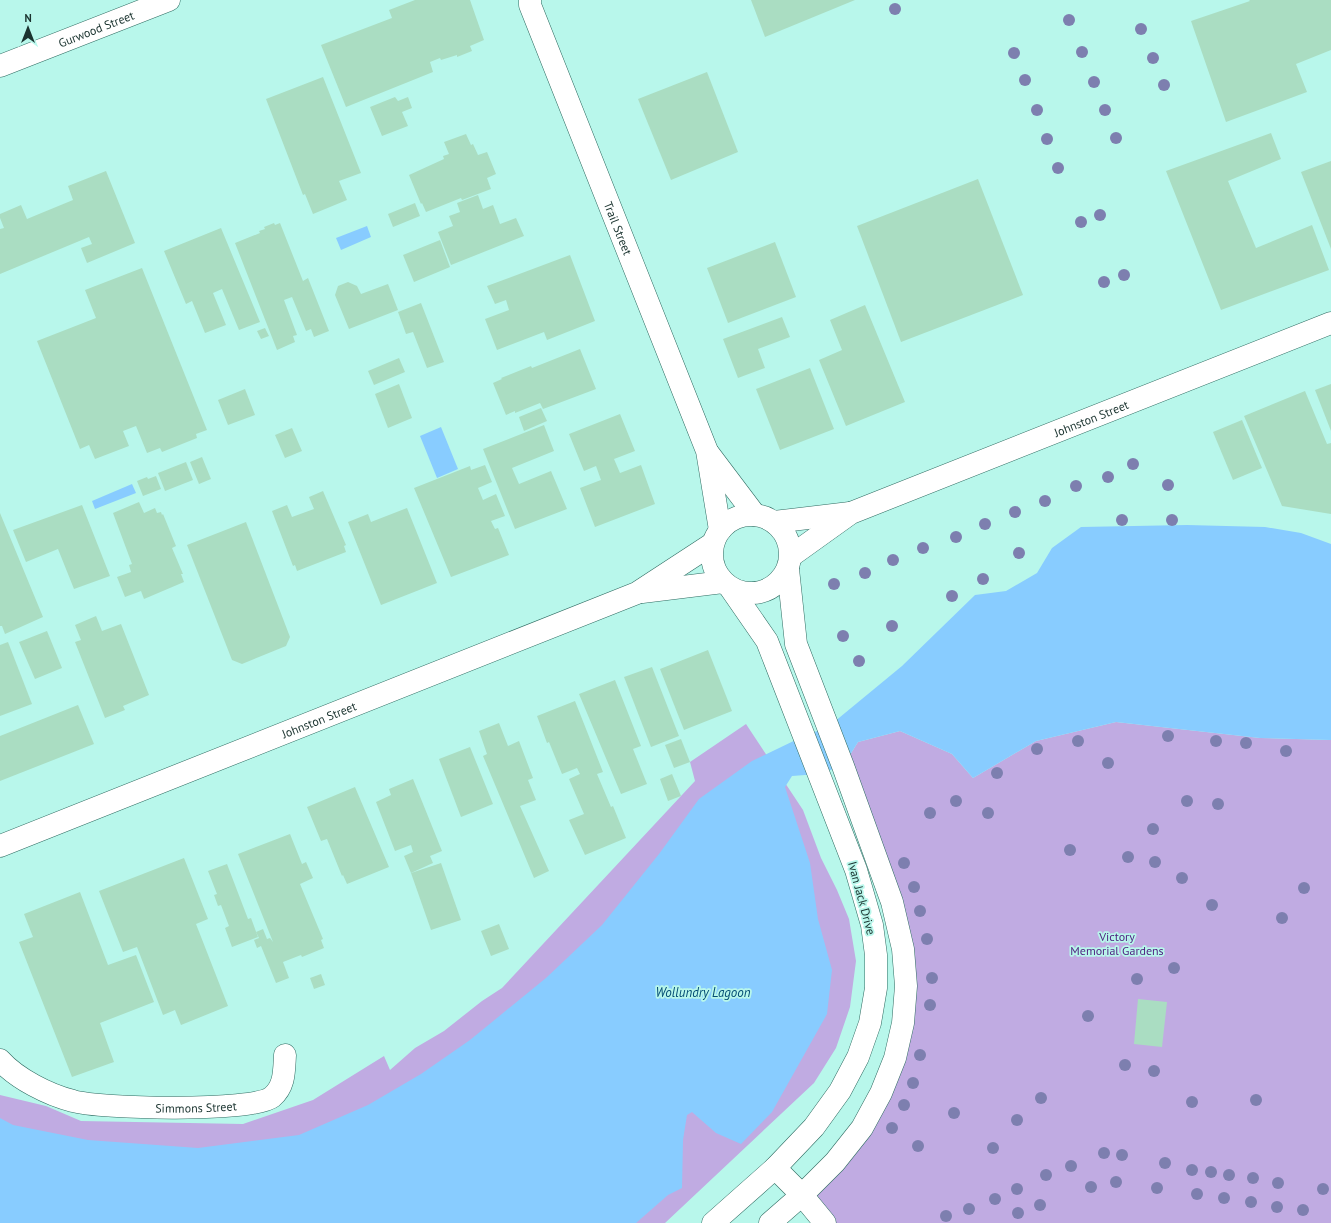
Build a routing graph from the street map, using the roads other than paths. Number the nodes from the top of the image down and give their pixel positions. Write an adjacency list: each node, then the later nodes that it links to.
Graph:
1 (169, 0): 3 (street, Gurwood Street)
2 (529, 2): 5 (street, Trail Street)
3 (0, 66)
4 (1331, 323): 6 (street, Johnston Street)
5 (707, 451): 7 (street, Trail Street); 8 (street, Trail Street)
6 (851, 512): 7 (street, Johnston Street); 9 (street, Johnston Street)
7 (764, 518): 8 (street); 9 (street)
8 (716, 537): 10 (street); 11 (street, Johnston Street)
9 (789, 562): 10 (street); 16 (street, Ivan Jack Drive)
10 (727, 585): 11 (street, Johnston Street); 15 (street, Ivan Jack Drive)
11 (637, 593): 12 (street, Johnston Street)
12 (0, 846)
13 (285, 1055): 14 (street, Simmons Street)
14 (3, 1063)
15 (775, 1168): 16 (street); 17 (street, Ivan Jack Drive)
16 (802, 1195): 18 (street, Ivan Jack Drive); 19 (street)
17 (713, 1223)
18 (770, 1223)
19 (825, 1223)

